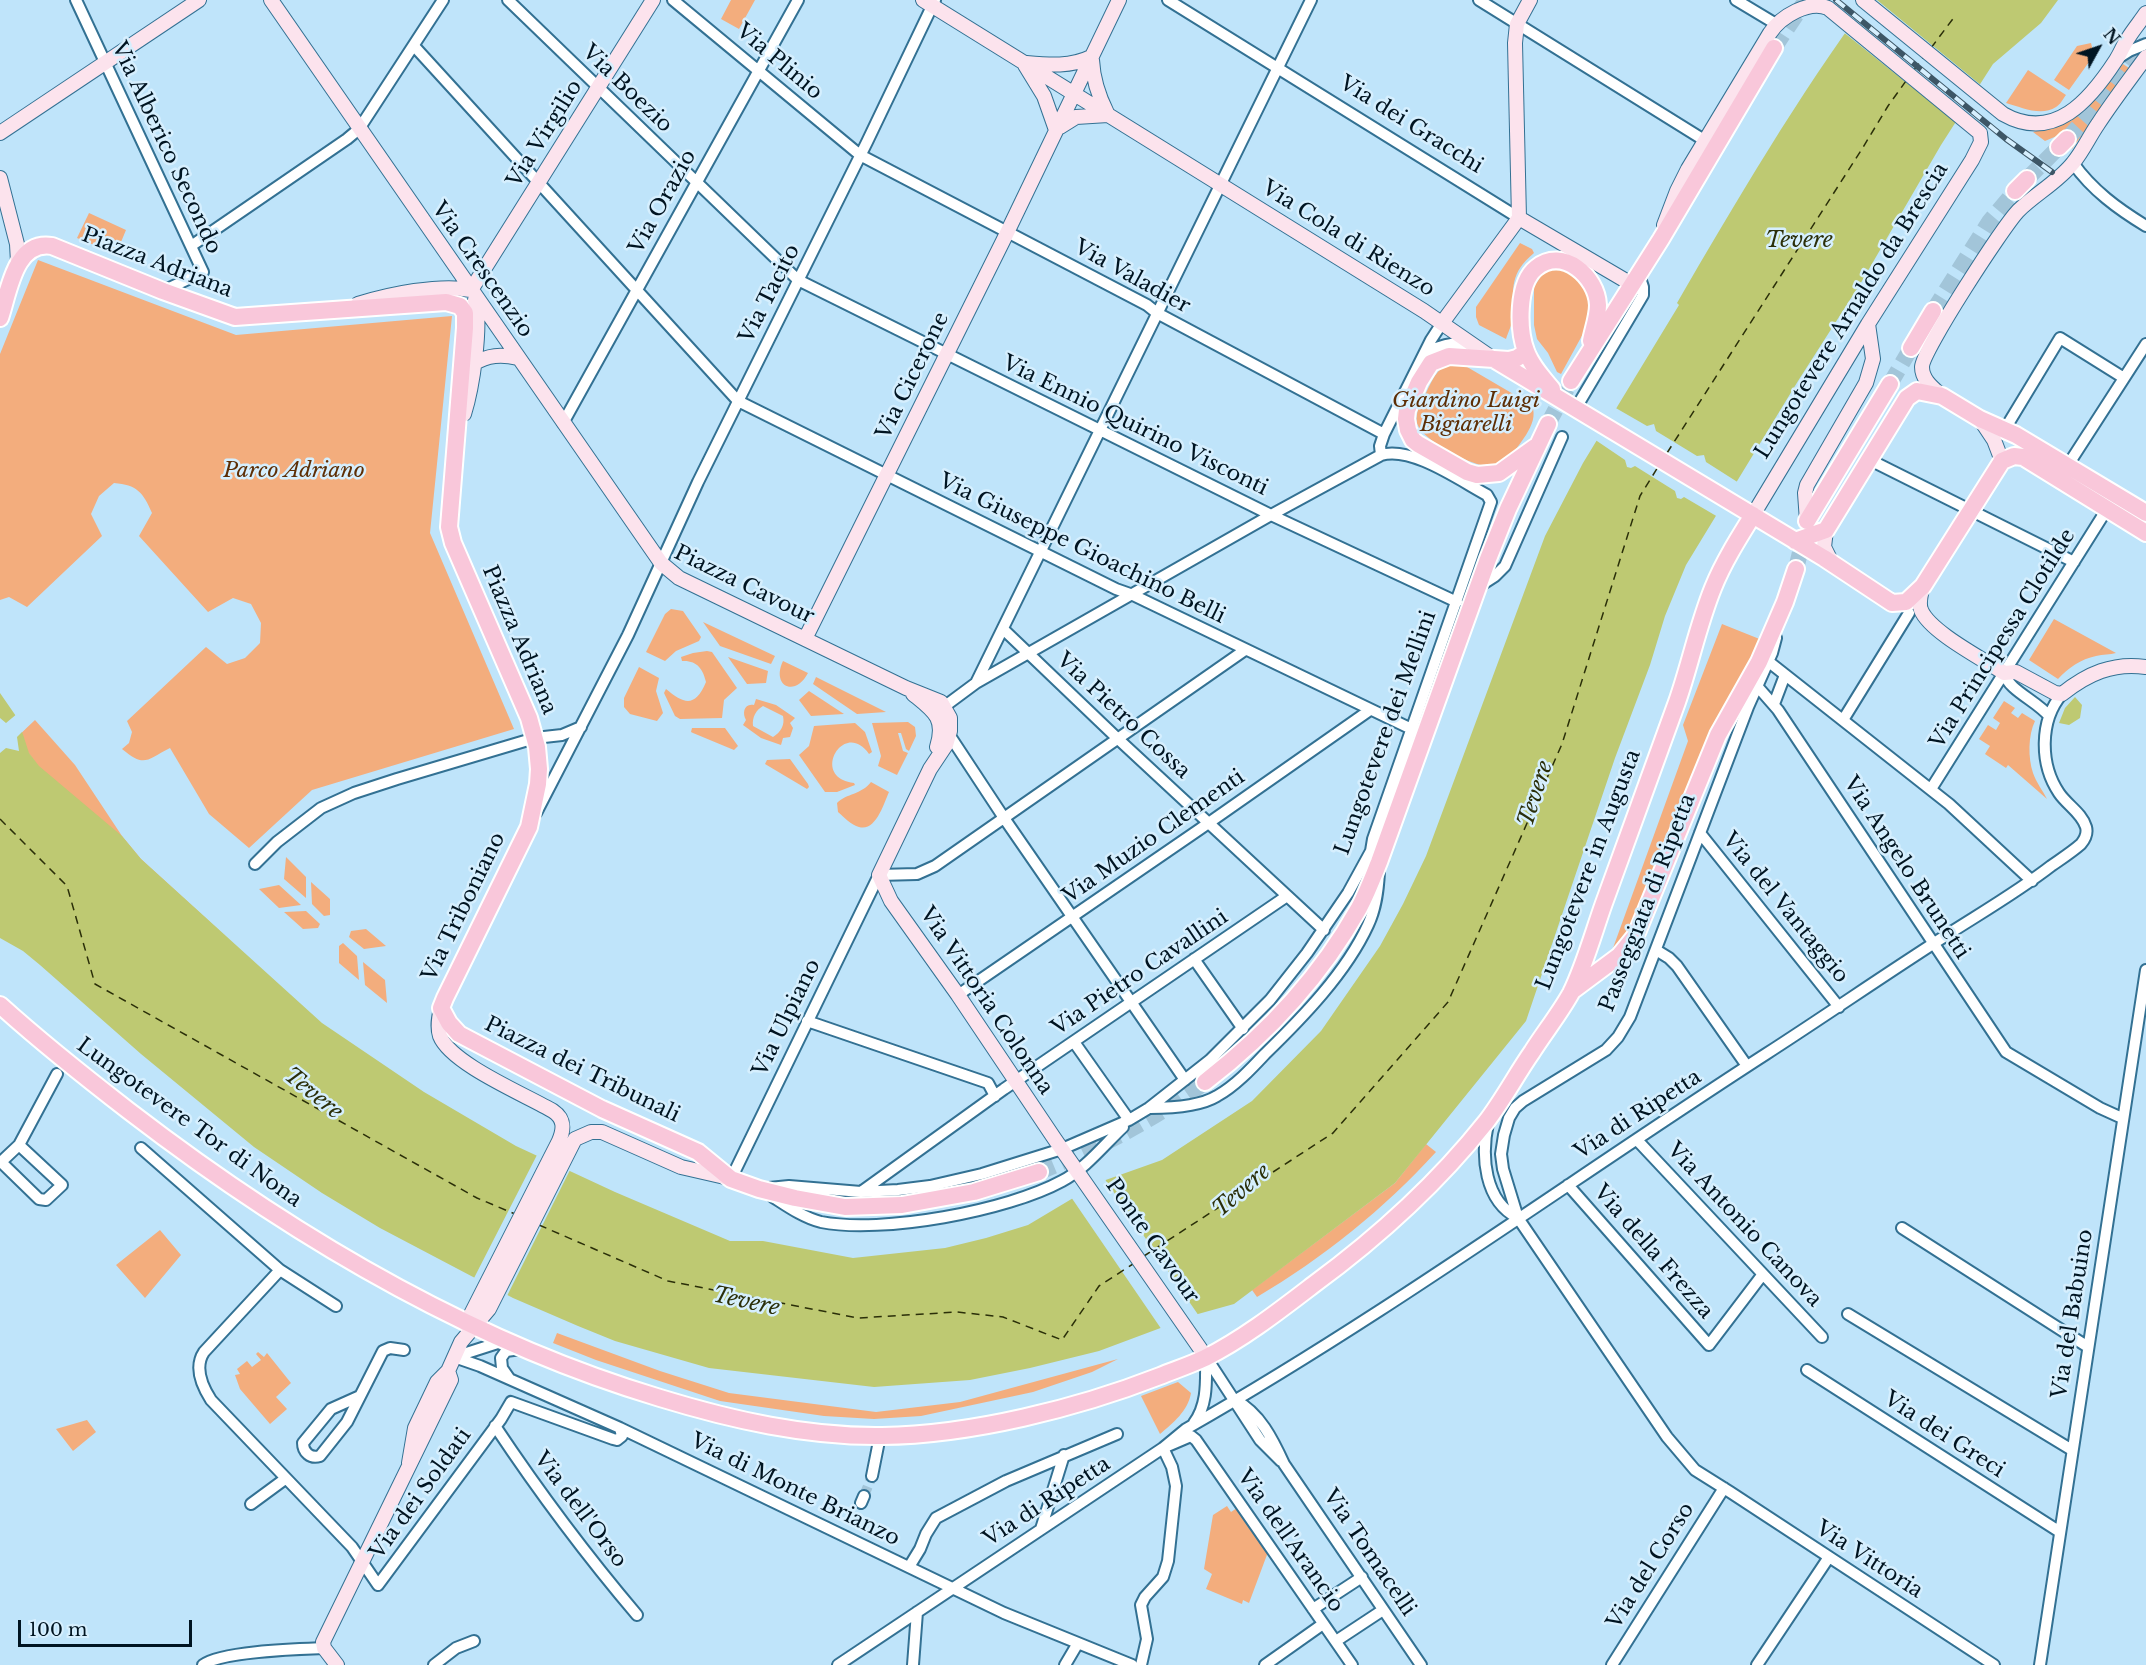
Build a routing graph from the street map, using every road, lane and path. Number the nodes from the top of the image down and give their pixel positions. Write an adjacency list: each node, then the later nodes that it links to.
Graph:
1 (76, 0): 27 (street, Via Alberico Secondo)
2 (199, 0): 27 (street)
3 (271, 0): 33 (street, Via Crescenzio)
4 (443, 0): 21 (street)
5 (508, 0): 30 (street, Via Boezio)
6 (653, 0): 30 (street, Via Virgilio)
7 (673, 0): 29 (street, Via Plinio)
8 (798, 0): 29 (street, Via Orazio)
9 (1119, 0): 23 (street, Via Cicerone)
10 (1168, 0): 28 (street, Via dei Gracchi)
11 (1311, 0): 28 (street)
12 (1479, 0): 18 (street)
13 (1530, 0): 18 (street)
14 (1736, 0): 19 (street)
15 (1863, 0): 25 (street)
16 (930, 2): 26 (street, Via Cola di Rienzo); 37 (street, Via Tacito)
17 (2146, 13): 25 (street)
18 (1517, 24): 36 (street); 45 (street)
19 (1776, 24): 36 (street); 61 (street, Lungotevere Arnaldo da Brescia)
20 (2146, 44): 25 (street)
21 (414, 46): 33 (street); 41 (street)
22 (1774, 48): 48 (main road)
23 (1091, 57): 26 (street); 31 (street, Via Cicerone); 32 (street)
24 (2146, 57): 38 (street)
25 (2116, 60)
26 (1024, 63): 31 (street, Via Cola di Rienzo); 34 (street)
27 (105, 64): 35 (street); 49 (street, Via Alberico Secondo)
28 (1278, 67): 43 (street); 45 (street, Via dei Gracchi)
29 (759, 71): 37 (street, Via Plinio); 42 (street, Via Orazio)
30 (598, 88): 41 (street, Via Virgilio); 42 (street, Via Boezio)
31 (1074, 93): 32 (street, Via Cola di Rienzo); 34 (street, Via Cicerone)
32 (1108, 114): 34 (street); 43 (street, Via Cola di Rienzo)
33 (359, 129): 49 (street); 53 (street, Via Crescenzio)
34 (1056, 130): 47 (street, Via Cicerone)
35 (0, 133)
36 (1704, 140): 48 (street)
37 (860, 155): 47 (street, Via Valadier); 51 (street, Via Tacito)
38 (2073, 163): 46 (street); 75 (street)
39 (0, 178): 50 (street)
40 (2027, 179): 44 (main road)
41 (540, 182): 53 (street, Via Virgilio); 54 (street)
42 (696, 183): 51 (street, Via Boezio); 54 (street, Via Orazio)
43 (1225, 187): 58 (street); 60 (street, Via Cola di Rienzo)
44 (2015, 191)
45 (1519, 218): 52 (street, Via dei Gracchi); 60 (street)
46 (2146, 226)
47 (1007, 232): 58 (street, Via Valadier); 66 (street, Via Cicerone)
48 (1661, 239): 52 (main road)
49 (190, 246): 55 (street, Via Alberico Secondo)
50 (18, 262): 55 (main road, Piazza Adriana); 59 (main road)
51 (798, 280): 66 (street, Via Ennio Quirino Visconti); 77 (street, Via Tacito)
52 (1636, 280): 67 (main road); 78 (street)
53 (471, 290): 56 (street, Piazza Adriana); 68 (street, Via Crescenzio); 71 (street, Piazza Adriana)
54 (636, 290): 77 (street); 80 (street, Via Orazio)
55 (164, 291): 56 (main road, Piazza Adriana)
56 (345, 308): 83 (main road, Piazza Adriana)
57 (1934, 311): 64 (main road)
58 (1157, 313): 84 (street); 85 (street, Via Valadier)
59 (0, 318)
60 (1442, 323): 62 (street, Via Cola di Rienzo); 70 (street)
61 (1868, 324): 95 (street, Lungotevere Arnaldo da Brescia); 98 (street)
62 (1471, 343): 69 (street, Via Cola di Rienzo); 70 (street)
63 (2146, 344): 72 (street)
64 (1911, 348)
65 (1526, 352): 67 (main road); 69 (main road); 76 (main road)
66 (947, 353): 84 (street, Via Ennio Quirino Visconti); 92 (street, Via Cicerone)
67 (1587, 355): 73 (main road)
68 (518, 358): 71 (street); 80 (street, Via Crescenzio)
69 (1495, 360): 76 (main road); 87 (main road)
70 (1419, 362): 85 (street)
71 (473, 364): 83 (street, Piazza Adriana)
72 (2124, 378): 82 (street); 91 (street)
73 (1571, 381)
74 (1890, 384): 98 (main road)
75 (1942, 396): 79 (main road); 89 (main road)
76 (1558, 397): 78 (main road)
77 (738, 401): 92 (street, Via Giuseppe Gioachino Belli); 104 (street, Via Tacito)
78 (1583, 412): 95 (main road)
79 (1980, 419): 82 (main road); 90 (street)
80 (562, 423): 104 (street, Via Crescenzio)
81 (1548, 424): 87 (main road, Lungotevere dei Mellini)
82 (2005, 429): 91 (main road)
83 (457, 430): 135 (main road, Piazza Adriana)
84 (1100, 430): 97 (street, Via Ennio Quirino Visconti); 102 (street)
85 (1384, 434): 88 (street)
86 (1562, 437): 108 (street)
87 (1538, 445): 108 (main road, Lungotevere dei Mellini)
88 (1381, 455): 97 (street); 110 (street, Lungotevere dei Mellini)
89 (1870, 460): 94 (street); 99 (main road)
90 (2002, 461): 93 (main road); 94 (main road)
91 (2067, 465): 96 (main road)
92 (887, 476): 102 (street, Via Giuseppe Gioachino Belli); 116 (street, Via Cicerone)
93 (2107, 509): 100 (main road); 103 (street, Via Principessa Clotilde)
94 (1971, 510): 103 (street); 107 (main road)
95 (1746, 512): 101 (main road); 154 (main road, Lungotevere in Augusta)
96 (2146, 513)
97 (1271, 515): 109 (street); 110 (street, Via Ennio Quirino Visconti)
98 (1807, 521)
99 (1826, 530): 101 (main road); 105 (street)
100 (2146, 533)
101 (1795, 541): 105 (main road)
102 (1041, 552): 109 (street, Via Giuseppe Gioachino Belli); 114 (street)
103 (2074, 562): 121 (street, Via Principessa Clotilde)
104 (661, 563): 116 (street, Piazza Cavour); 132 (street, Piazza Cavour)
105 (1832, 563): 112 (main road)
106 (1796, 569): 111 (main road)
107 (1923, 586): 112 (main road); 115 (street)
108 (1478, 588): 133 (main road, Lungotevere dei Mellini)
109 (1133, 595): 117 (street, Via Giuseppe Gioachino Belli); 118 (street)
110 (1457, 602): 133 (street, Lungotevere dei Mellini)
111 (1785, 602): 119 (street, Passeggiata di Ripetta); 154 (main road, Passeggiata di Ripetta)
112 (1892, 603): 113 (street)
113 (1908, 614): 115 (street); 131 (street)
114 (1004, 629): 118 (street, Via Pietro Cossa); 123 (street)
115 (1938, 630): 121 (street)
116 (805, 639): 125 (street, Piazza Cavour)
117 (1245, 650): 129 (street, Via Giuseppe Gioachino Belli); 136 (street)
118 (1028, 654): 123 (street); 136 (street, Via Pietro Cossa)
119 (1769, 662): 122 (street); 124 (street, Passeggiata di Ripetta)
120 (2146, 667): 126 (street)
121 (2004, 673): 126 (street); 130 (street); 138 (street, Via Principessa Clotilde)
122 (1785, 675): 127 (street); 131 (street)
123 (976, 683): 128 (street)
124 (1757, 686): 127 (street, Via Angelo Brunetti); 142 (street, Passeggiata di Ripetta)
125 (906, 688): 128 (street, Piazza Cavour); 137 (street, Piazza Cavour)
126 (2062, 694): 130 (street)
127 (1774, 704): 150 (street, Via Angelo Brunetti)
128 (945, 706): 134 (street)
129 (1370, 710): 133 (street, Via Giuseppe Gioachino Belli); 140 (street, Via Muzio Clementi)
130 (2049, 716): 146 (street, Via di Ripetta)
131 (1843, 720): 138 (street)
132 (581, 727): 135 (street); 141 (street, Via Triboniano)
133 (1417, 732): 143 (main road, Lungotevere dei Mellini); 149 (street, Lungotevere dei Mellini)
134 (950, 736): 137 (street, Piazza Cavour); 139 (street)
135 (535, 738): 141 (main road, Via Triboniano); 144 (street, Piazza Adriana)
136 (1116, 738): 139 (street); 140 (street, Via Pietro Cossa)
137 (930, 769): 145 (street, Piazza Cavour)
138 (1931, 789): 146 (street)
139 (1004, 818): 145 (street); 148 (street)
140 (1209, 823): 147 (street, Via Pietro Cossa); 148 (street, Via Muzio Clementi)
141 (529, 827): 159 (main road, Via Triboniano)
142 (1700, 834): 151 (street, Passeggiata di Ripetta); 158 (street, Via del Vantaggio)
143 (1379, 862): 167 (main road, Lungotevere dei Mellini); 169 (street)
144 (255, 864)
145 (879, 875): 155 (street, Via Vittoria Colonna); 160 (street, Via Ulpiano)
146 (2032, 880): 150 (street, Via di Ripetta)
147 (1287, 896): 149 (street, Via Pietro Cossa); 152 (street, Via Pietro Cavallini)
148 (1072, 917): 155 (street, Via Muzio Clementi); 156 (street)
149 (1324, 930): 161 (street, Lungotevere dei Mellini)
150 (1933, 944): 158 (street, Via di Ripetta); 171 (street, Via Angelo Brunetti)
151 (1656, 950): 163 (street); 185 (street, Passeggiata di Ripetta)
152 (1194, 959): 156 (street, Via Pietro Cavallini); 161 (street)
153 (2146, 970): 171 (street, Via del Babuino)
154 (1572, 991): 170 (main road, Lungotevere in Augusta)
155 (958, 995): 166 (street, Via Vittoria Colonna)
156 (1131, 1003): 162 (street, Via Pietro Cavallini); 165 (street)
157 (0, 1005): 191 (main road, Lungotevere Tor di Nona)
158 (1839, 1007): 163 (street, Via di Ripetta)
159 (441, 1008): 174 (street, Piazza dei Tribunali); 181 (main road, Piazza dei Tribunali)
160 (807, 1022): 168 (street); 181 (street, Via Ulpiano)
161 (1243, 1029): 165 (street, Lungotevere dei Mellini)
162 (1074, 1042): 166 (street, Via Pietro Cavallini); 172 (street)
163 (1747, 1066): 173 (street, Via di Ripetta)
164 (57, 1074): 175 (street)
165 (1185, 1080): 169 (street, Lungotevere dei Mellini)
166 (1016, 1081): 168 (street, Via Pietro Cavallini); 177 (street, Via Vittoria Colonna)
167 (1205, 1082)
168 (995, 1096): 184 (street, Via Pietro Cavallini)
169 (1149, 1108): 172 (street, Lungotevere dei Mellini)
170 (1489, 1118): 185 (street); 198 (main road, Lungotevere in Augusta)
171 (2122, 1118): 194 (street, Via del Babuino)
172 (1130, 1120): 177 (street, Lungotevere dei Mellini); 179 (street)
173 (1636, 1140): 182 (street, Via di Ripetta); 188 (street, Via Antonio Canova)
174 (566, 1141): 181 (street); 191 (street)
175 (19, 1145): 178 (street); 178 (street)
176 (141, 1148): 187 (street)
177 (1062, 1149): 179 (street, Ponte Cavour); 184 (street, Lungotevere dei Mellini)
178 (1, 1161)
179 (1077, 1170): 183 (street); 198 (street, Ponte Cavour)
180 (1039, 1172): 183 (main road, Piazza dei Tribunali)
181 (731, 1179): 183 (main road, Piazza dei Tribunali)
182 (1568, 1185): 185 (street, Via di Ripetta); 188 (street, Via della Frezza)
183 (759, 1189): 184 (street, Lungotevere dei Mellini)
184 (861, 1192)
185 (1518, 1218): 202 (street, Via di Ripetta); 213 (street, Via Vittoria)
186 (1902, 1228): 194 (street)
187 (280, 1270): 189 (street); 212 (street)
188 (1763, 1274): 192 (street, Via Antonio Canova)
189 (336, 1306)
190 (1848, 1314): 209 (street)
191 (470, 1325): 193 (main road, Lungotevere Tor di Nona); 197 (street)
192 (1822, 1337)
193 (504, 1341): 196 (main road, Lungotevere Tor di Nona); 197 (street)
194 (2088, 1347): 209 (street, Via del Babuino)
195 (401, 1349): 201 (street)
196 (522, 1349): 200 (street); 207 (main road, Lungotevere Tor di Nona)
197 (454, 1357): 200 (street, Via di Monte Brianzo); 218 (street)
198 (1206, 1357): 202 (street, Via Tomacelli); 203 (street); 207 (main road, Lungotevere in Augusta)
199 (1807, 1370): 216 (street, Via dei Greci)
200 (510, 1379): 205 (street, Via di Monte Brianzo)
201 (360, 1396): 201 (street)
202 (1236, 1400): 203 (street, Via di Ripetta); 220 (street, Via Tomacelli)
203 (1193, 1425): 208 (street, Via di Ripetta)
204 (495, 1426): 205 (street); 218 (street, Via dei Soldati); 225 (street, Via dell'Orso)
205 (620, 1428): 219 (street, Via di Monte Brianzo)
206 (1117, 1434): 210 (street)
207 (880, 1436): 211 (street)
208 (1163, 1448): 215 (street, Via di Ripetta); 222 (street, Via dell'Arancio); 239 (street)
209 (2072, 1450): 216 (street, Via del Babuino)
210 (1064, 1455): 215 (street); 219 (street)
211 (872, 1476)
212 (285, 1479): 214 (street); 218 (street)
213 (1724, 1488): 217 (street, Via Vittoria); 243 (street, Via del Corso)
214 (251, 1504)
215 (1041, 1529): 221 (street, Via di Ripetta)
216 (2060, 1532): 245 (street, Via del Babuino)
217 (1829, 1557): 232 (street, Via Vittoria); 244 (street)
218 (362, 1560): 230 (street)
219 (909, 1567): 221 (street, Via di Monte Brianzo)
220 (1362, 1577): 222 (street); 223 (street, Via Tomacelli)
221 (952, 1588): 224 (street, Via di Ripetta); 229 (street, Via di Monte Brianzo)
222 (1313, 1609): 226 (street, Via dell'Arancio)
223 (1383, 1610): 228 (street); 242 (street, Via Tomacelli)
224 (916, 1612): 235 (street, Via di Ripetta); 236 (street)
225 (637, 1615)
226 (1323, 1624): 228 (street, Via dell'Arancio); 240 (street)
227 (474, 1641): 234 (street)
228 (1336, 1641): 241 (street, Via dell'Arancio)
229 (1079, 1643): 237 (street); 238 (street, Via di Monte Brianzo)
230 (324, 1648): 231 (street); 233 (street)
231 (206, 1663)
232 (1992, 1664)
233 (337, 1665)
234 (434, 1665)
235 (838, 1665)
236 (913, 1665)
237 (1065, 1665)
238 (1132, 1665)
239 (1141, 1665)
240 (1265, 1665)
241 (1352, 1665)
242 (1422, 1665)
243 (1612, 1665)
244 (1757, 1665)
245 (2040, 1665)

